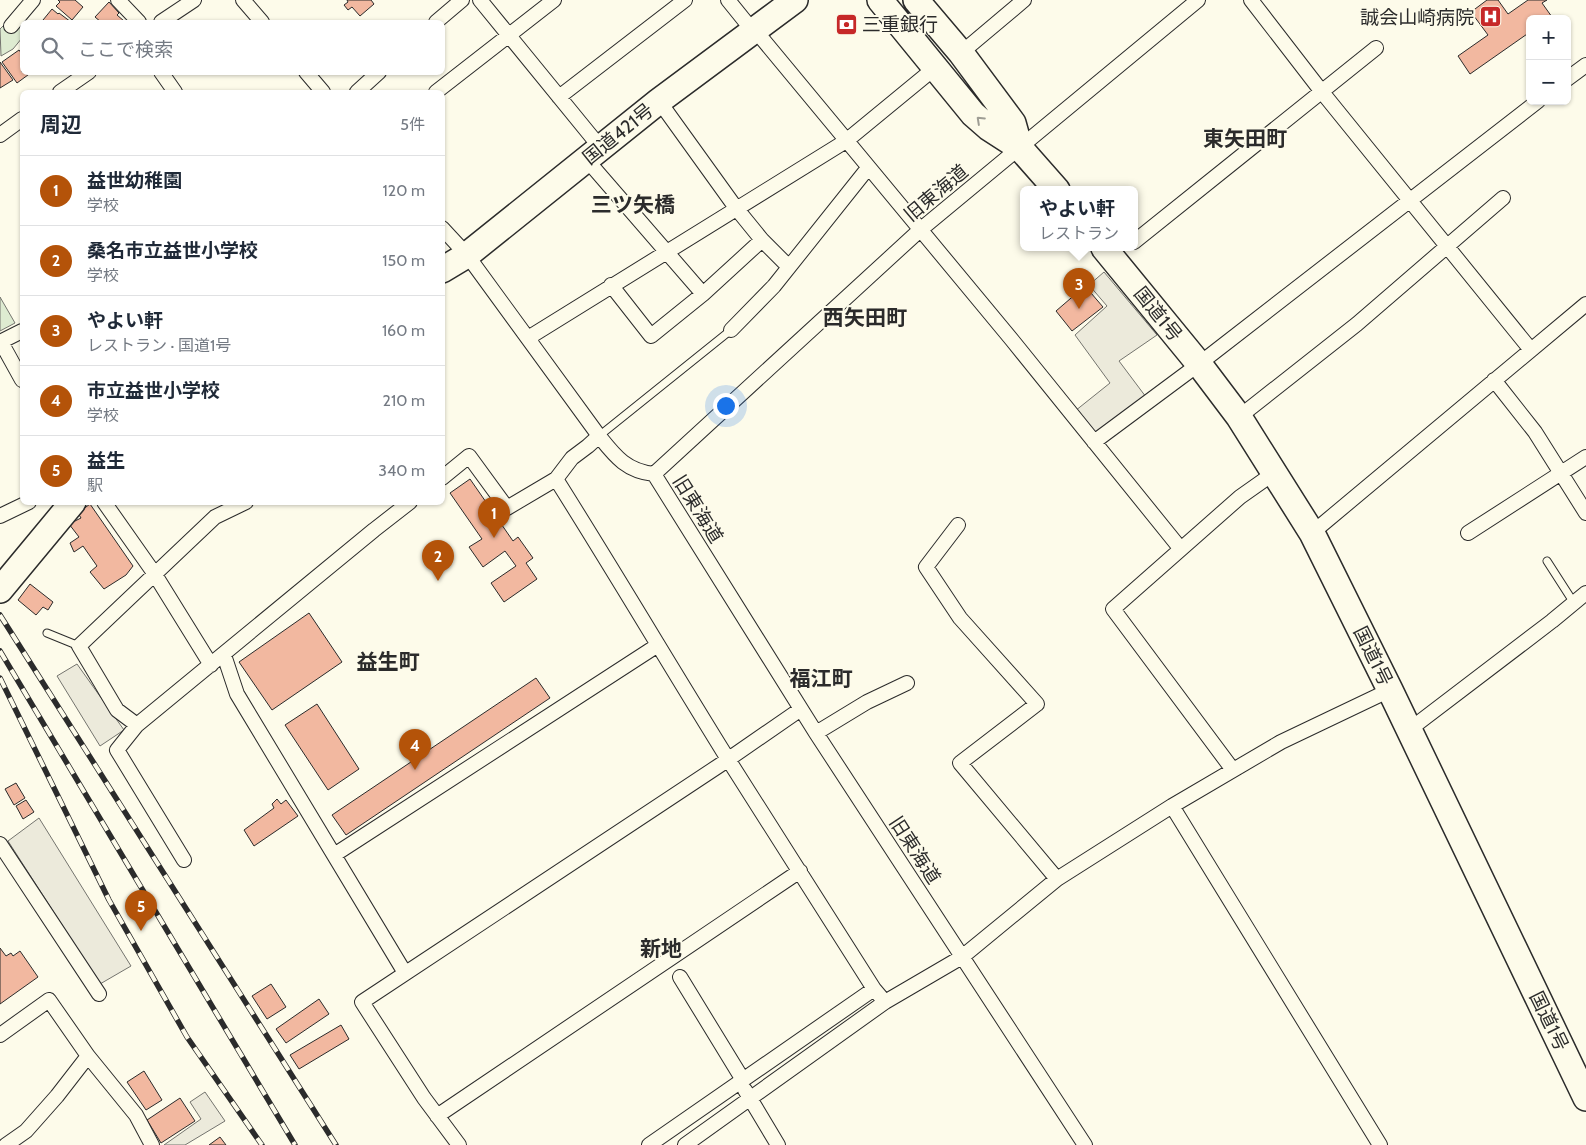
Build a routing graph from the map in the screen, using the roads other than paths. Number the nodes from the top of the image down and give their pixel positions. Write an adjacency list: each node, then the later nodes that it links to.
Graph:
1 (32, 0): 20 (street)
2 (118, 0): 16 (street)
3 (194, 0): 17 (street)
4 (243, 0): 18 (street)
5 (462, 0): 19 (street)
6 (480, 0): 22 (street)
7 (554, 0): 22 (street)
8 (685, 0): 38 (street)
9 (728, 0): 21 (street)
10 (795, 0): 21 (highway, 国道421号)
11 (880, 0): 26 (highway)
12 (916, 0): 24 (highway)
13 (1024, 0): 24 (street)
14 (1198, 0): 44 (street, 旧東海道)
15 (1251, 0): 37 (street)
16 (137, 20)
17 (165, 20)
18 (260, 20)
19 (438, 20)
20 (11, 26)
21 (754, 30): 39 (highway, 国道421号); 43 (street)
22 (509, 35): 36 (street); 38 (street)
23 (1376, 48): 37 (street)
24 (961, 53): 44 (highway)
25 (1586, 65): 31 (street)
26 (936, 67): 43 (street); 44 (highway, one-way to 26)
27 (85, 75): 32 (street)
28 (164, 75): 33 (street)
29 (309, 75): 34 (street)
30 (376, 75): 35 (street)
31 (1571, 76)
32 (63, 90)
33 (174, 90)
34 (321, 90)
35 (359, 90)
36 (439, 90)
37 (1322, 92): 49 (street); 53 (street)
38 (559, 97): 45 (street)
39 (659, 101): 45 (highway, 国道421号); 50 (street)
40 (1533, 105): 49 (street)
41 (20, 120): 42 (street)
42 (0, 134)
43 (846, 140): 46 (street); 50 (street)
44 (1020, 148): 47 (highway); 51 (street, 旧東海道)
45 (593, 153): 56 (street); 58 (highway, 国道421号)
46 (868, 168): 51 (street); 59 (street)
47 (1054, 186)
48 (1503, 198): 55 (street)
49 (1410, 200): 55 (street); 69 (street)
50 (736, 208): 54 (street); 56 (street)
51 (920, 230): 74 (street); 78 (street, 旧東海道)
52 (445, 231): 58 (street)
53 (1138, 239)
54 (762, 240): 59 (street); 62 (street)
55 (1447, 246): 68 (street); 72 (street)
56 (666, 251): 61 (street); 62 (street)
57 (1114, 251): 69 (highway, 国道1号)
58 (467, 255): 60 (highway, 国道421号); 66 (street)
59 (789, 267): 64 (street)
60 (445, 268)
61 (611, 285): 62 (street); 66 (street)
62 (703, 294)
63 (1586, 304): 68 (street)
64 (730, 330): 73 (lane)
65 (20, 332): 67 (street)
66 (528, 338): 73 (street)
67 (1, 342): 70 (street)
68 (1531, 350): 71 (street)
69 (1198, 364): 72 (highway, 国道1号); 74 (street)
70 (20, 376)
71 (1494, 380): 77 (street); 89 (street)
72 (1239, 417): 76 (highway, 国道1号)
73 (599, 436): 78 (street); 80 (street)
74 (1094, 442): 91 (street)
75 (1586, 457): 77 (street)
76 (1274, 473): 89 (highway, 国道1号); 91 (street)
77 (1560, 473): 86 (street); 90 (street)
78 (654, 474): 104 (street, 旧東海道)
79 (445, 476): 80 (street)
80 (556, 480): 98 (street)
81 (23, 505): 87 (street)
82 (70, 505): 94 (highway)
83 (106, 505): 93 (street)
84 (240, 505): 93 (street)
85 (406, 505): 100 (street)
86 (1586, 513)
87 (0, 516)
88 (958, 525): 115 (street)
89 (1312, 533): 103 (highway, 国道1号)
90 (1468, 533)
91 (1180, 548): 109 (street)
92 (1547, 561): 96 (lane)
93 (154, 574): 99 (street); 101 (street)
94 (2, 582)
95 (1586, 593): 96 (street)
96 (1574, 603): 106 (street)
97 (47, 633): 99 (lane)
98 (658, 645): 108 (street); 112 (street)
99 (79, 646): 105 (street)
100 (224, 654): 101 (street); 112 (street)
101 (211, 665): 105 (street)
102 (907, 683): 107 (street)
103 (1390, 690): 106 (highway, 国道1号); 109 (street)
104 (801, 709): 107 (street, 旧東海道); 108 (street)
105 (137, 725): 113 (street)
106 (1409, 730): 126 (highway, 国道1号)
107 (816, 733): 116 (street, 旧東海道)
108 (728, 758): 114 (street); 117 (street)
109 (1233, 770): 110 (street)
110 (1172, 806): 115 (street); 135 (street)
111 (0, 844): 120 (street)
112 (334, 855): 117 (street)
113 (184, 860)
114 (800, 871): 119 (street); 127 (street)
115 (1057, 879): 116 (street)
116 (962, 957): 121 (street); 134 (street, 旧東海道)
117 (405, 973): 127 (street)
118 (680, 978): 124 (street)
119 (874, 989): 121 (street); 124 (street)
120 (99, 994)
121 (885, 1002): 125 (street)
122 (0, 1035): 123 (street)
123 (88, 1056): 128 (street); 129 (street)
124 (742, 1081): 125 (street); 131 (street)
125 (750, 1098): 132 (street); 133 (street)
126 (1586, 1098)
127 (437, 1116): 130 (street)
128 (6, 1145)
129 (152, 1145)
130 (459, 1145)
131 (649, 1145)
132 (685, 1145)
133 (778, 1145)
134 (1085, 1145)
135 (1380, 1145)

